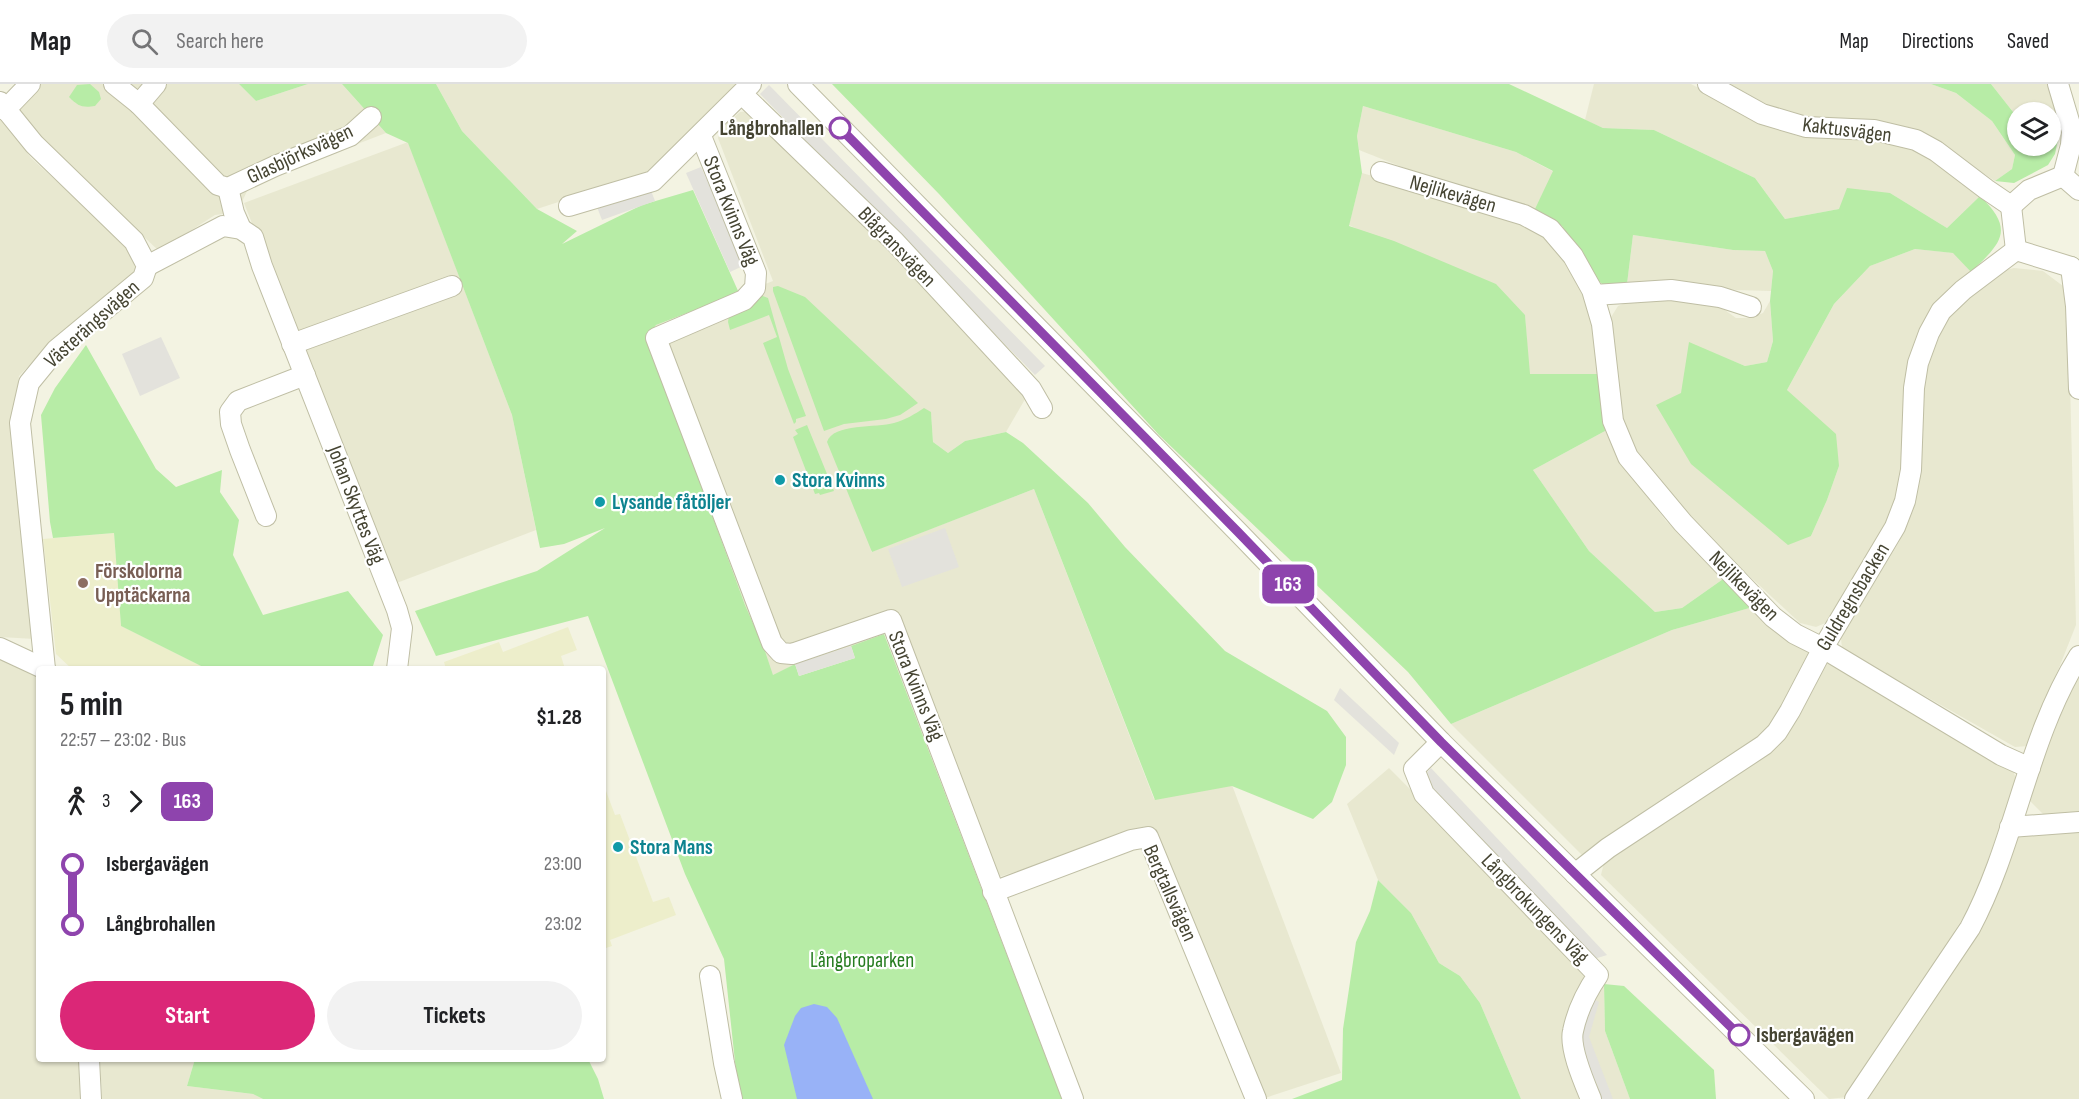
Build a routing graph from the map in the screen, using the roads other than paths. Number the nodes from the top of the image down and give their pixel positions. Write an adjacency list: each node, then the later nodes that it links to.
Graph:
1 (30, 84): 9 (street)
2 (114, 84): 8 (street, Glasbjörksvägen)
3 (156, 84): 8 (street)
4 (798, 84): 36 (street)
5 (1708, 84): 17 (street, Kaktusvägen)
6 (2058, 84): 13 (street)
7 (746, 89): 11 (street, Stora Kvinns Väg); 28 (street, Blågransvägen)
8 (139, 104): 14 (street, Glasbjörksvägen)
9 (3, 106): 21 (street, Västerängsvägen)
10 (371, 117): 14 (street, Glasbjörksvägen)
11 (701, 136): 16 (street, Stora Kvinns Väg); 41 (street, Stora Kvinns Väg)
12 (1381, 172): 23 (street, Nejlikevägen)
13 (2063, 176): 15 (street); 17 (street)
14 (228, 188): 18 (street, Glasbjörksvägen)
15 (2079, 190)
16 (570, 206)
17 (2011, 206): 19 (street)
18 (242, 229): 21 (street); 25 (street, Johan Skyttes Väg)
19 (2016, 250): 20 (street); 31 (street, Guldregnsbacken)
20 (2075, 261): 27 (street)
21 (147, 266): 34 (street, Västerängsvägen)
22 (452, 286): 25 (street)
23 (1594, 295): 24 (street); 31 (street, Nejlikevägen)
24 (1751, 307)
25 (292, 344): 26 (street, Johan Skyttes Väg)
26 (305, 375): 29 (street); 35 (street, Johan Skyttes Väg)
27 (2079, 389)
28 (1042, 408)
29 (266, 516)
30 (0, 648): 33 (street)
31 (1823, 648): 37 (street, Nejlikevägen); 40 (street, Guldregnsbacken)
32 (2079, 656): 37 (street)
33 (39, 666)
34 (45, 666)
35 (397, 666)
36 (1441, 742): 40 (street); 48 (street, Långbrokungens Väg)
37 (2030, 768): 39 (street)
38 (2079, 822): 39 (street)
39 (2010, 827): 50 (street)
40 (1575, 874): 49 (street)
41 (993, 892): 46 (street, Stora Kvinns Väg); 47 (street, Bergtallsvägen)
42 (710, 976): 45 (street)
43 (89, 1062): 44 (street)
44 (92, 1099)
45 (732, 1099)
46 (1073, 1099)
47 (1256, 1099)
48 (1591, 1099)
49 (1804, 1099)
50 (1855, 1099)

